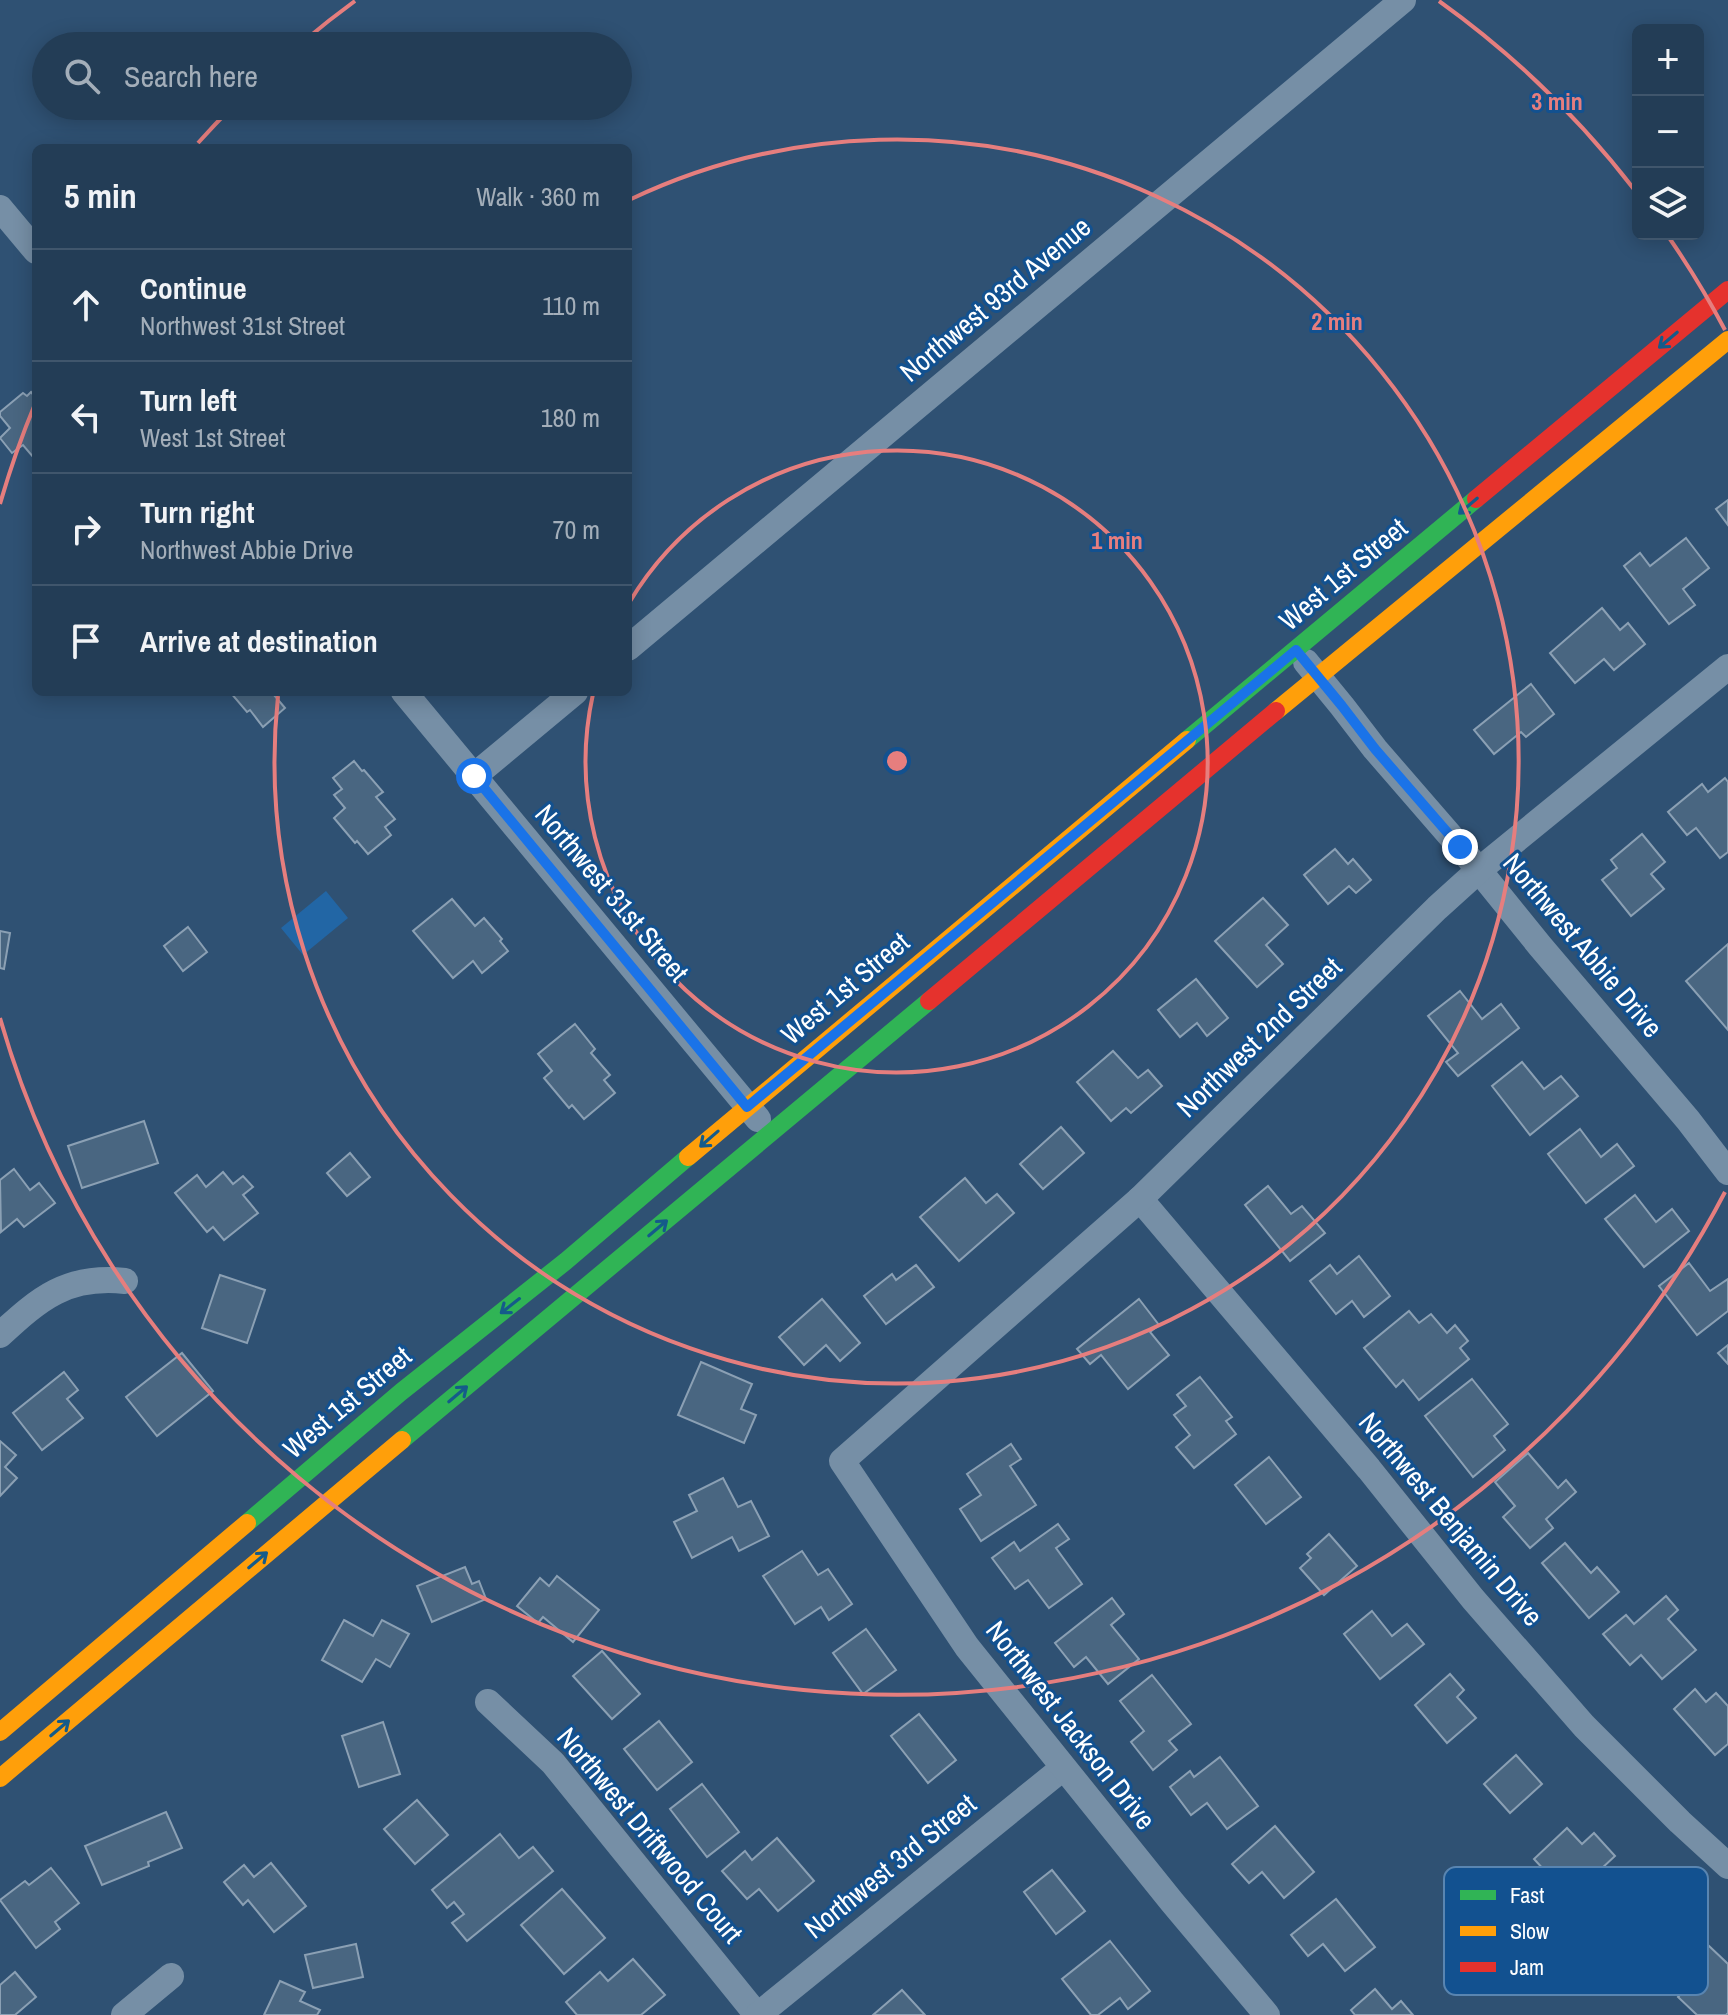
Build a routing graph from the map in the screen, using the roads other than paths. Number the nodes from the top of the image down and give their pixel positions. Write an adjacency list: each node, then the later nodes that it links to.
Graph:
1 (1403, 0): 6 (street, Northwest 93rd Avenue)
2 (0, 208): 3 (street)
3 (32, 246)
4 (1728, 290): 7 (main road, West 1st Street, one-way to 7)
5 (1728, 340): 9 (main road)
6 (632, 645)
7 (1296, 650): 9 (street, Northwest Abbie Drive); 14 (main road, West 1st Street)
8 (1728, 667): 13 (street, Northwest 2nd Street)
9 (1318, 676): 13 (street, Northwest Abbie Drive); 15 (main road)
10 (407, 696): 12 (street, Northwest 31st Street)
11 (570, 696): 12 (street)
12 (474, 776): 14 (street, Northwest 31st Street)
13 (1479, 870): 16 (street, Northwest Abbie Drive); 17 (street, Northwest 2nd Street)
14 (747, 1107): 15 (street, Northwest 31st Street); 22 (main road, West 1st Street, one-way to 22)
15 (771, 1134): 24 (main road, one-way to 15)
16 (1728, 1172)
17 (1140, 1199): 20 (street, Northwest 2nd Street); 25 (street, Northwest Benjamin Drive)
18 (125, 1281): 19 (street)
19 (0, 1335)
20 (842, 1461): 23 (street, Northwest Jackson Drive)
21 (488, 1702): 28 (street, Northwest Driftwood Court)
22 (0, 1732)
23 (1063, 1768): 28 (street, Northwest 3rd Street); 29 (street, Northwest Jackson Drive)
24 (0, 1778)
25 (1728, 1866)
26 (171, 1976): 27 (street)
27 (124, 2015)
28 (757, 2015)
29 (1267, 2015)

